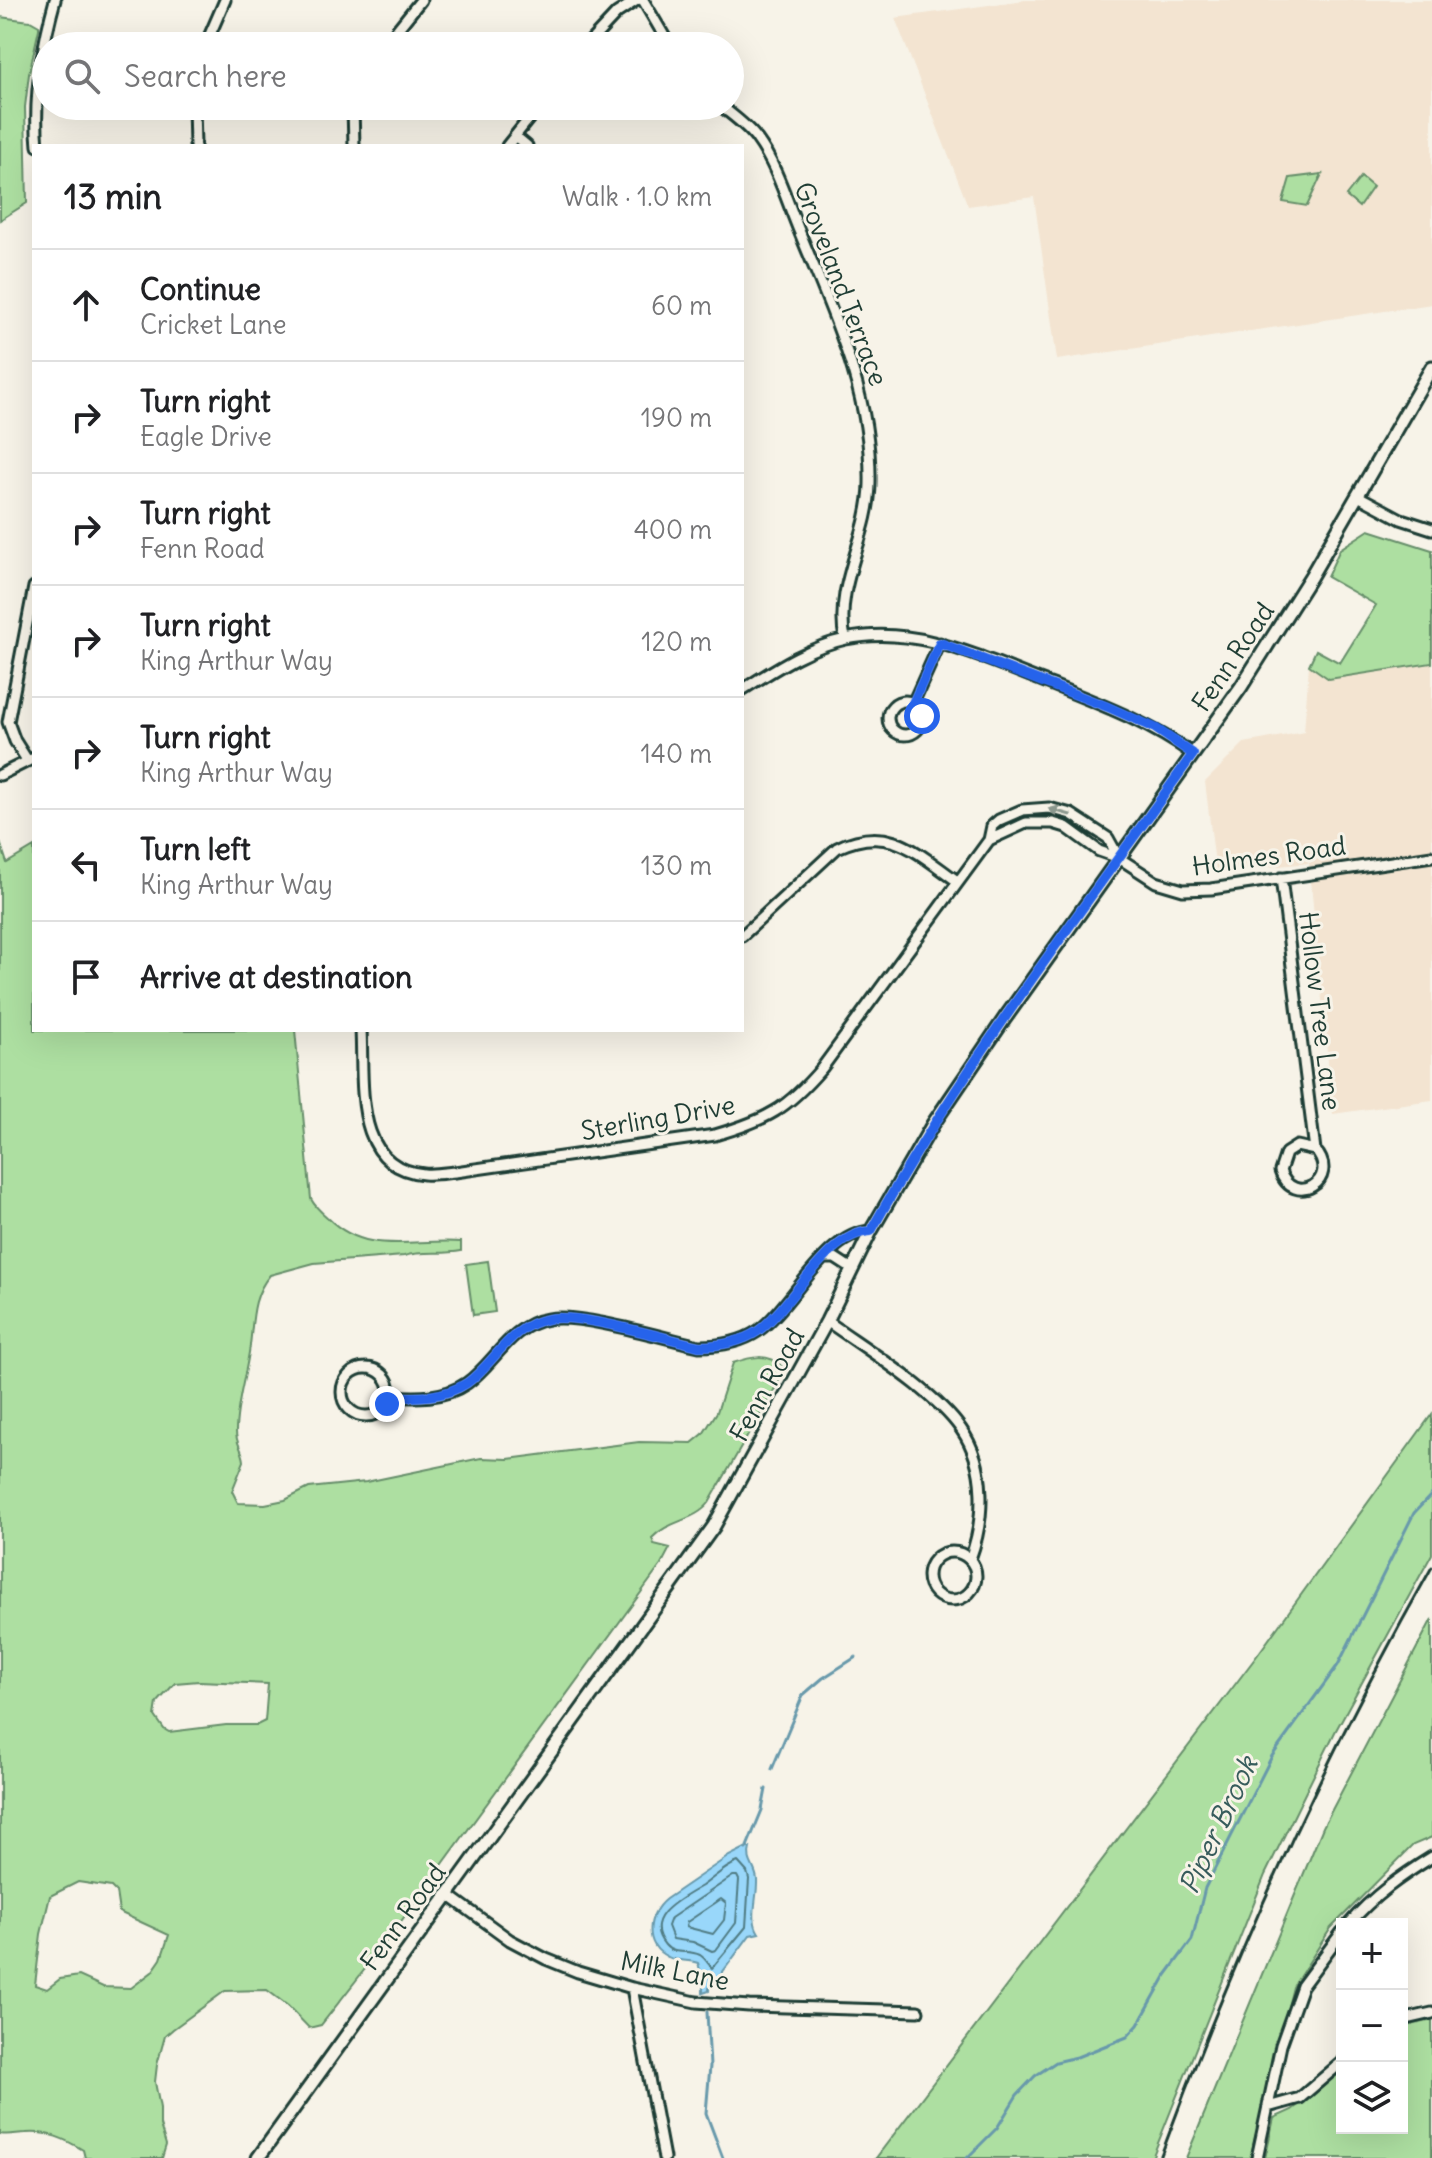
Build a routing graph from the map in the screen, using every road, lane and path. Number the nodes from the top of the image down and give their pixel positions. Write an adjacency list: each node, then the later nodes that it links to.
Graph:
1 (55, 0): 6 (street)
2 (225, 0): 7 (street)
3 (421, 0): 8 (street)
4 (637, 0): 9 (street)
5 (643, 0): 10 (street)
6 (48, 32)
7 (211, 32)
8 (395, 32)
9 (599, 32)
10 (662, 32)
11 (37, 120): 17 (street)
12 (194, 120): 18 (street)
13 (353, 120): 19 (street)
14 (528, 120): 16 (street)
15 (736, 120): 26 (street, Groveland Terrace)
16 (515, 136): 20 (street); 21 (street)
17 (38, 144)
18 (195, 144)
19 (354, 144)
20 (509, 144)
21 (525, 144)
22 (1432, 367): 23 (street, Fenn Road)
23 (1358, 496): 24 (street); 30 (street, Fenn Road)
24 (1432, 529)
25 (32, 597): 31 (street)
26 (845, 639): 27 (street); 28 (street)
27 (940, 643): 29 (street); 30 (street)
28 (744, 689)
29 (913, 703)
30 (1193, 754): 35 (street, Fenn Road)
31 (31, 759): 32 (street)
32 (0, 775)
33 (989, 840): 35 (street, Sterling Drive); 35 (street, Sterling Drive, one-way to 33); 37 (street, Sterling Drive)
34 (1432, 856): 36 (street, Holmes Road)
35 (1119, 858): 36 (street, Holmes Road); 41 (street, Fenn Road)
36 (1281, 878): 40 (street, Hollow Tree Lane)
37 (957, 881): 38 (street); 39 (street, Sterling Drive)
38 (744, 934)
39 (361, 1032)
40 (1315, 1150): 40 (street, Hollow Tree Lane)
41 (871, 1231): 42 (street); 43 (street, Fenn Road)
42 (826, 1258): 43 (street); 45 (street)
43 (852, 1269): 44 (street, Fenn Road)
44 (827, 1321): 46 (street); 48 (street, Fenn Road)
45 (390, 1396): 45 (street)
46 (970, 1559): 46 (street)
47 (1432, 1857): 49 (street)
48 (447, 1894): 51 (street, Milk Lane); 57 (street, Fenn Road)
49 (1354, 1918)
50 (1336, 1940): 56 (street)
51 (632, 1988): 52 (street, Milk Lane); 58 (street)
52 (918, 2011)
53 (1432, 2013): 54 (street)
54 (1408, 2019)
55 (1336, 2067): 56 (street)
56 (1268, 2107): 59 (street)
57 (258, 2158)
58 (664, 2158)
59 (1257, 2158)

